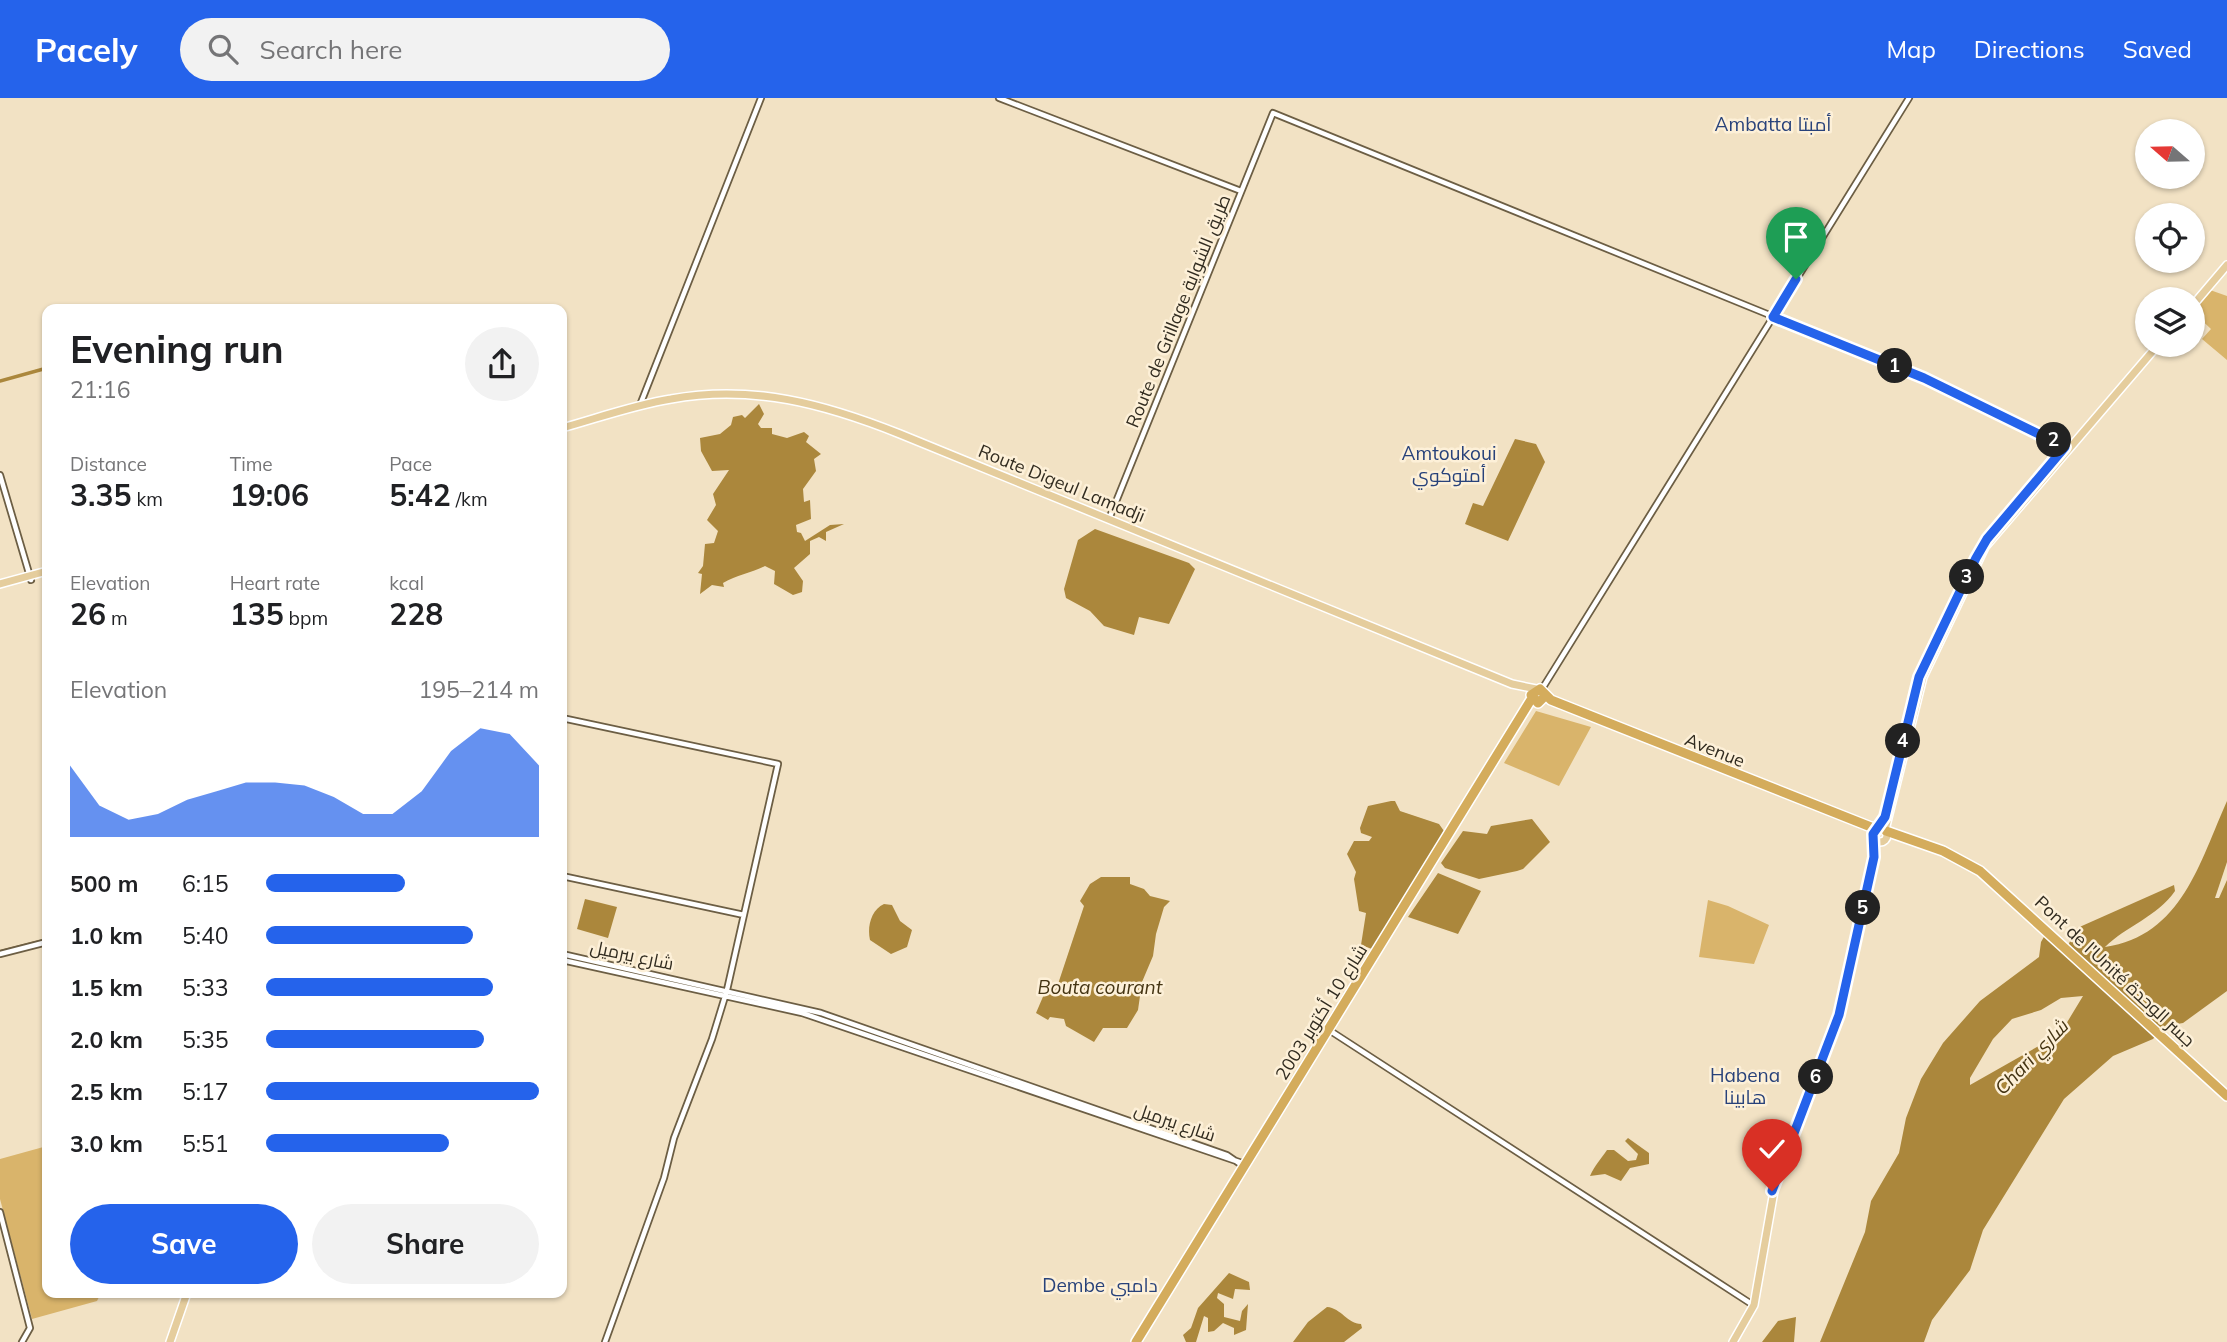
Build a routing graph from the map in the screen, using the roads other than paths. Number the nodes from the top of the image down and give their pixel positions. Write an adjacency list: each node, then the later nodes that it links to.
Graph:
1 (761, 98): 9 (street)
2 (999, 98): 4 (street)
3 (1909, 98): 7 (street)
4 (1241, 191): 7 (street, Route de Grillage طريق الشواية); 14 (street, Route de Grillage طريق الشواية)
5 (2227, 264): 6 (main road)
6 (2205, 289)
7 (1773, 317): 12 (street); 18 (street)
8 (2146, 357): 12 (main road)
9 (640, 406): 10 (main road, Route Digeul Lamadji); 14 (main road, Route Digeul Lamadji)
10 (567, 428)
11 (567, 428): 18 (main road)
12 (2067, 449): 20 (main road)
13 (0, 475): 16 (street)
14 (1109, 519): 18 (main road, Route Digeul Lamadji)
15 (42, 574): 16 (main road)
16 (30, 578): 17 (main road)
17 (0, 586)
18 (1538, 696): 20 (highway); 27 (highway, شارع 10 أكتوبر 2003)
19 (567, 719): 22 (street)
20 (1880, 834): 28 (highway, Pont de l'Unité جسر الوحدة); 33 (main road)
21 (567, 877): 22 (street)
22 (744, 915): 26 (street)
23 (42, 943): 24 (street)
24 (0, 954)
25 (567, 958): 26 (street, شارع بيرميل)
26 (726, 993): 29 (street, شارع بيرميل); 36 (street)
27 (1330, 1030): 29 (highway, شارع 10 أكتوبر 2003); 29 (highway, شارع 10 أكتوبر 2003); 33 (street)
28 (2227, 1096)
29 (1240, 1164): 37 (highway, شارع 10 أكتوبر 2003); 37 (highway, شارع 10 أكتوبر 2003)
30 (0, 1212): 34 (street)
31 (0, 1222): 34 (street)
32 (187, 1298): 35 (main road)
33 (1754, 1305): 38 (main road)
34 (20, 1342)
35 (172, 1342)
36 (605, 1342)
37 (1138, 1342)
38 (1733, 1342)

